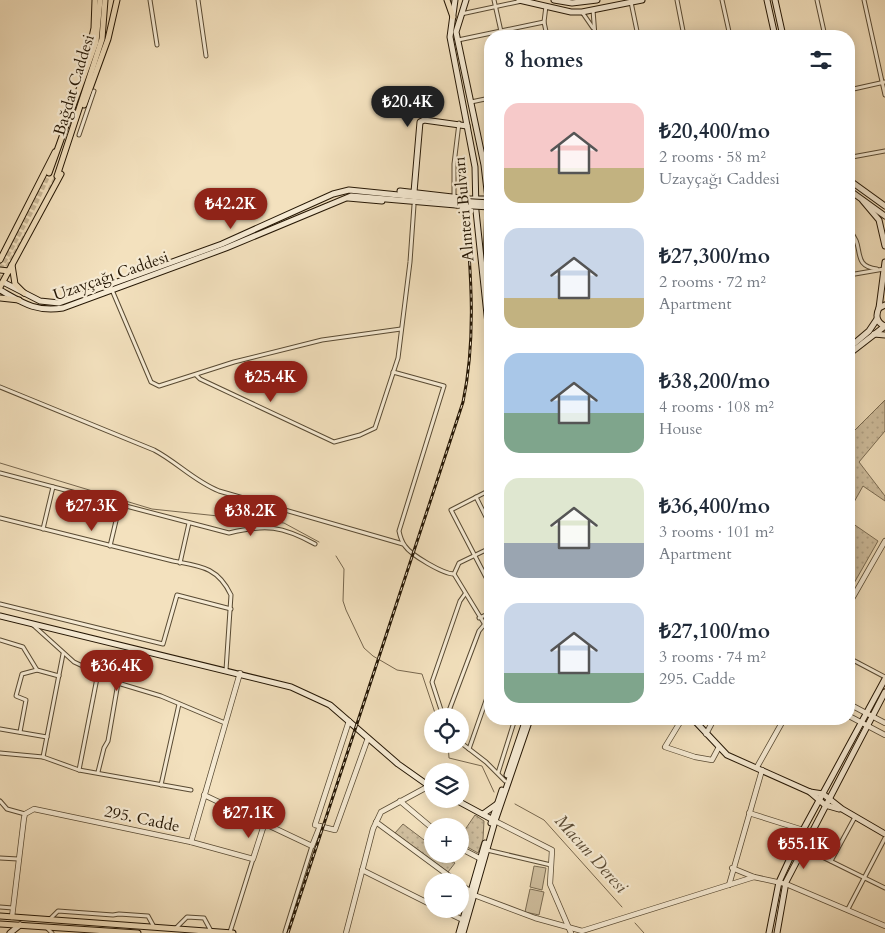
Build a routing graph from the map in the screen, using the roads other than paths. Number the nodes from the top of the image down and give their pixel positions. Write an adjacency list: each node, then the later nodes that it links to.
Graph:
1 (95, 0): 47 (main road)
2 (100, 0): 46 (main road, Bağdat Caddesi)
3 (105, 0): 46 (main road, Bağdat Caddesi)
4 (117, 0): 56 (main road)
5 (150, 0): 44 (street)
6 (198, 0): 45 (street)
7 (447, 0): 29 (main road)
8 (455, 0): 29 (main road, Alınteri Bulvarı)
9 (466, 0): 28 (main road, Alınteri Bulvarı)
10 (494, 0): 25 (street)
11 (554, 0): 22 (main road)
12 (593, 0): 13 (main road); 22 (main road); 26 (main road)
13 (597, 0)
14 (642, 0): 23 (main road)
15 (676, 0): 37 (street)
16 (722, 0): 38 (street)
17 (767, 0): 39 (main road)
18 (775, 0): 40 (main road)
19 (817, 0): 41 (street)
20 (864, 0): 48 (street)
21 (521, 1): 24 (main road); 25 (street)
22 (580, 1): 27 (main road)
23 (631, 2): 26 (main road); 36 (street)
24 (546, 6): 27 (main road); 30 (street)
25 (496, 7): 28 (street); 31 (street)
26 (593, 10): 27 (main road); 35 (street)
27 (582, 12): 34 (street)
28 (461, 14): 43 (main road, Alınteri Bulvarı)
29 (453, 17): 55 (main road, Alınteri Bulvarı)
30 (544, 22): 32 (street); 33 (street)
31 (501, 30)
32 (506, 30)
33 (546, 30)
34 (593, 30)
35 (594, 30)
36 (637, 30)
37 (683, 30)
38 (729, 30)
39 (773, 30)
40 (782, 30)
41 (824, 30)
42 (484, 35): 43 (street)
43 (458, 40): 53 (main road, Alınteri Bulvarı)
44 (157, 45)
45 (206, 56)
46 (92, 62): 47 (main road, Bağdat Caddesi); 56 (main road, Bağdat Caddesi)
47 (83, 74): 58 (main road, Bağdat Caddesi)
48 (884, 82): 49 (street); 51 (street)
49 (855, 89)
50 (94, 92): 57 (street)
51 (885, 95)
52 (484, 99): 53 (street)
53 (471, 102): 62 (main road, Alınteri Bulvarı)
54 (459, 123): 55 (main road); 67 (main road); 71 (street)
55 (467, 123): 70 (main road, Alınteri Bulvarı)
56 (72, 134): 59 (main road, Bağdat Caddesi)
57 (79, 135)
58 (59, 148): 63 (main road, Bağdat Caddesi); 83 (main road)
59 (66, 152): 64 (main road, Bağdat Caddesi); 85 (main road)
60 (885, 152): 61 (street)
61 (855, 157)
62 (484, 165)
63 (49, 173)
64 (57, 176)
65 (855, 184): 76 (main road)
66 (376, 191): 67 (main road); 71 (main road, Uzayçağı Caddesi); 95 (main road, Uzayçağı Caddesi)
67 (414, 192): 71 (main road)
68 (855, 195): 74 (main road)
69 (347, 198): 71 (main road, Uzayçağı Caddesi); 75 (main road); 94 (main road, Uzayçağı Caddesi)
70 (473, 199): 71 (main road, bridge); 72 (main road); 79 (main road, Alınteri Bulvarı)
71 (457, 200): 73 (main road, Uzayçağı Caddesi, bridge); 77 (main road, Uzayçağı Caddesi, bridge)
72 (484, 200)
73 (484, 200)
74 (863, 201): 80 (main road); 82 (main road)
75 (414, 204): 79 (main road, bridge); 103 (street)
76 (885, 206)
77 (484, 208)
78 (484, 210): 79 (main road)
79 (474, 211): 91 (main road, Alınteri Bulvarı)
80 (885, 216)
81 (855, 238): 86 (street)
82 (885, 246)
83 (0, 260)
84 (885, 262): 87 (main road)
85 (12, 265): 89 (main road); 95 (main road)
86 (877, 269): 87 (street); 90 (street)
87 (884, 269): 100 (main road)
88 (0, 270): 89 (main road)
89 (9, 271): 92 (main road)
90 (855, 274)
91 (484, 284)
92 (1, 285): 93 (main road, Uzayçağı Caddesi); 96 (main road, Uzayçağı Caddesi)
93 (13, 287): 95 (main road, Uzayçağı Caddesi); 96 (main road)
94 (112, 290): 98 (main road, Uzayçağı Caddesi); 109 (street)
95 (24, 293)
96 (9, 295): 98 (main road, Uzayçağı Caddesi)
97 (0, 298): 98 (main road)
98 (19, 300)
99 (885, 305): 100 (main road)
100 (879, 308): 101 (main road)
101 (877, 319): 102 (main road); 106 (main road)
102 (885, 326): 104 (main road)
103 (401, 330): 108 (street); 109 (street)
104 (874, 334): 105 (main road); 107 (main road)
105 (885, 335)
106 (855, 343)
107 (855, 349)
108 (393, 372): 109 (street); 122 (street)
109 (196, 375)
110 (0, 387): 122 (street)
111 (0, 473): 112 (street)
112 (53, 487): 115 (street); 119 (street)
113 (484, 493): 114 (street)
114 (476, 497): 116 (street); 125 (street)
115 (120, 504): 118 (street); 123 (street)
116 (484, 513)
117 (0, 518): 119 (street)
118 (189, 522): 121 (street); 126 (street)
119 (43, 529): 123 (street)
120 (885, 541): 130 (street)
121 (315, 544)
122 (403, 544): 128 (street)
123 (110, 546): 126 (street)
124 (484, 551): 125 (street)
125 (476, 555): 127 (street); 128 (street)
126 (180, 563): 132 (street)
127 (484, 572)
128 (454, 574): 129 (street)
129 (465, 594): 135 (street); 152 (street)
130 (855, 594)
131 (0, 604): 132 (street)
132 (231, 609): 142 (street)
133 (0, 616): 136 (main road)
134 (484, 616): 135 (street)
135 (480, 618): 137 (street)
136 (30, 623): 139 (street); 142 (main road)
137 (484, 625): 153 (street)
138 (0, 640): 141 (street)
139 (63, 653): 143 (street); 145 (street)
140 (855, 661): 146 (street)
141 (38, 670): 145 (street); 168 (street)
142 (226, 670): 144 (main road)
143 (98, 673): 147 (street); 178 (street)
144 (240, 673): 156 (main road); 157 (street)
145 (59, 676): 171 (street)
146 (885, 678): 154 (main road)
147 (118, 683): 149 (street); 179 (street)
148 (885, 692): 154 (main road)
149 (179, 704): 157 (street); 183 (street)
150 (484, 706): 174 (street)
151 (855, 707): 154 (street)
152 (442, 708)
153 (448, 708)
154 (870, 715): 158 (street); 159 (main road)
155 (855, 719): 159 (street)
156 (348, 721): 172 (main road); 204 (street)
157 (225, 723): 188 (street)
158 (885, 723)
159 (865, 724): 170 (street); 187 (main road); 189 (main road)
160 (513, 725): 180 (street)
161 (524, 725): 181 (main road)
162 (528, 725): 196 (main road)
163 (679, 725): 173 (street)
164 (698, 725): 169 (main road)
165 (711, 725): 169 (street)
166 (781, 725): 177 (street)
167 (0, 729): 168 (street)
168 (20, 732): 171 (street)
169 (706, 734): 173 (main road)
170 (885, 735)
171 (47, 736): 176 (street)
172 (368, 738): 182 (main road); 204 (street)
173 (718, 747): 177 (main road)
174 (469, 749): 180 (street)
175 (0, 753): 176 (street)
176 (43, 757): 178 (street)
177 (760, 769): 186 (main road); 197 (street)
178 (80, 770): 179 (street)
179 (98, 772): 183 (street)
180 (497, 773): 181 (street)
181 (505, 781): 196 (main road)
182 (424, 782)
183 (161, 785): 184 (street)
184 (191, 790)
185 (424, 790): 191 (street)
186 (810, 792): 187 (main road); 192 (main road)
187 (823, 794): 189 (main road); 192 (main road)
188 (204, 795): 203 (street); 208 (street)
189 (829, 798): 194 (main road); 195 (main road)
190 (0, 801): 198 (street)
191 (400, 801): 201 (street); 202 (street)
192 (819, 801): 194 (main road); 205 (main road)
193 (469, 805): 196 (main road)
194 (825, 805): 195 (main road); 210 (main road)
195 (842, 809): 199 (main road)
196 (491, 813): 200 (main road); 200 (main road)
197 (749, 813): 205 (street); 219 (street)
198 (25, 814): 208 (street, 295. Cadde); 214 (street)
199 (855, 817): 206 (main road); 217 (street)
200 (494, 820): 211 (main road); 216 (main road); 218 (street)
201 (424, 821)
202 (376, 822): 220 (street); 221 (street)
203 (264, 825): 209 (street); 215 (street)
204 (320, 826): 209 (street)
205 (803, 830): 224 (main road)
206 (885, 834)
207 (885, 838): 223 (street)
208 (190, 842): 215 (street, 295. Cadde)
209 (312, 846): 247 (street)
210 (804, 848): 217 (street); 225 (main road)
211 (487, 850): 218 (street); 229 (main road)
212 (469, 853): 216 (street)
213 (0, 858): 214 (street)
214 (18, 859): 232 (street)
215 (253, 859): 251 (street)
216 (481, 859): 229 (main road)
217 (831, 861): 223 (street)
218 (551, 865): 246 (street)
219 (732, 868): 222 (street); 226 (street)
220 (362, 870): 230 (street); 252 (street)
221 (445, 873)
222 (754, 877): 224 (street); 226 (street)
223 (864, 878): 227 (street); 233 (street)
224 (779, 882): 225 (street); 254 (main road)
225 (786, 884): 233 (street); 255 (main road)
226 (729, 885): 246 (street)
227 (885, 888)
228 (469, 891): 229 (street)
229 (473, 894): 238 (main road); 246 (street); 253 (main road)
230 (424, 901)
231 (0, 907): 232 (street)
232 (12, 908): 235 (street)
233 (848, 909): 241 (street)
234 (0, 916): 235 (main road)
235 (12, 917): 237 (main road)
236 (459, 918): 238 (street)
237 (49, 919): 243 (main road); 243 (street)
238 (463, 920): 253 (main road)
239 (1, 924): 240 (main road); 248 (main road)
240 (20, 925): 242 (main road); 248 (main road)
241 (885, 926)
242 (46, 927): 249 (street); 250 (main road)
243 (154, 927): 244 (main road)
244 (176, 928): 245 (main road); 245 (street)
245 (211, 931): 251 (main road)
246 (570, 931)
247 (285, 932)
248 (10, 933)
249 (52, 933)
250 (138, 933)
251 (232, 933)
252 (346, 933)
253 (461, 933)
254 (769, 933)
255 (777, 933)

